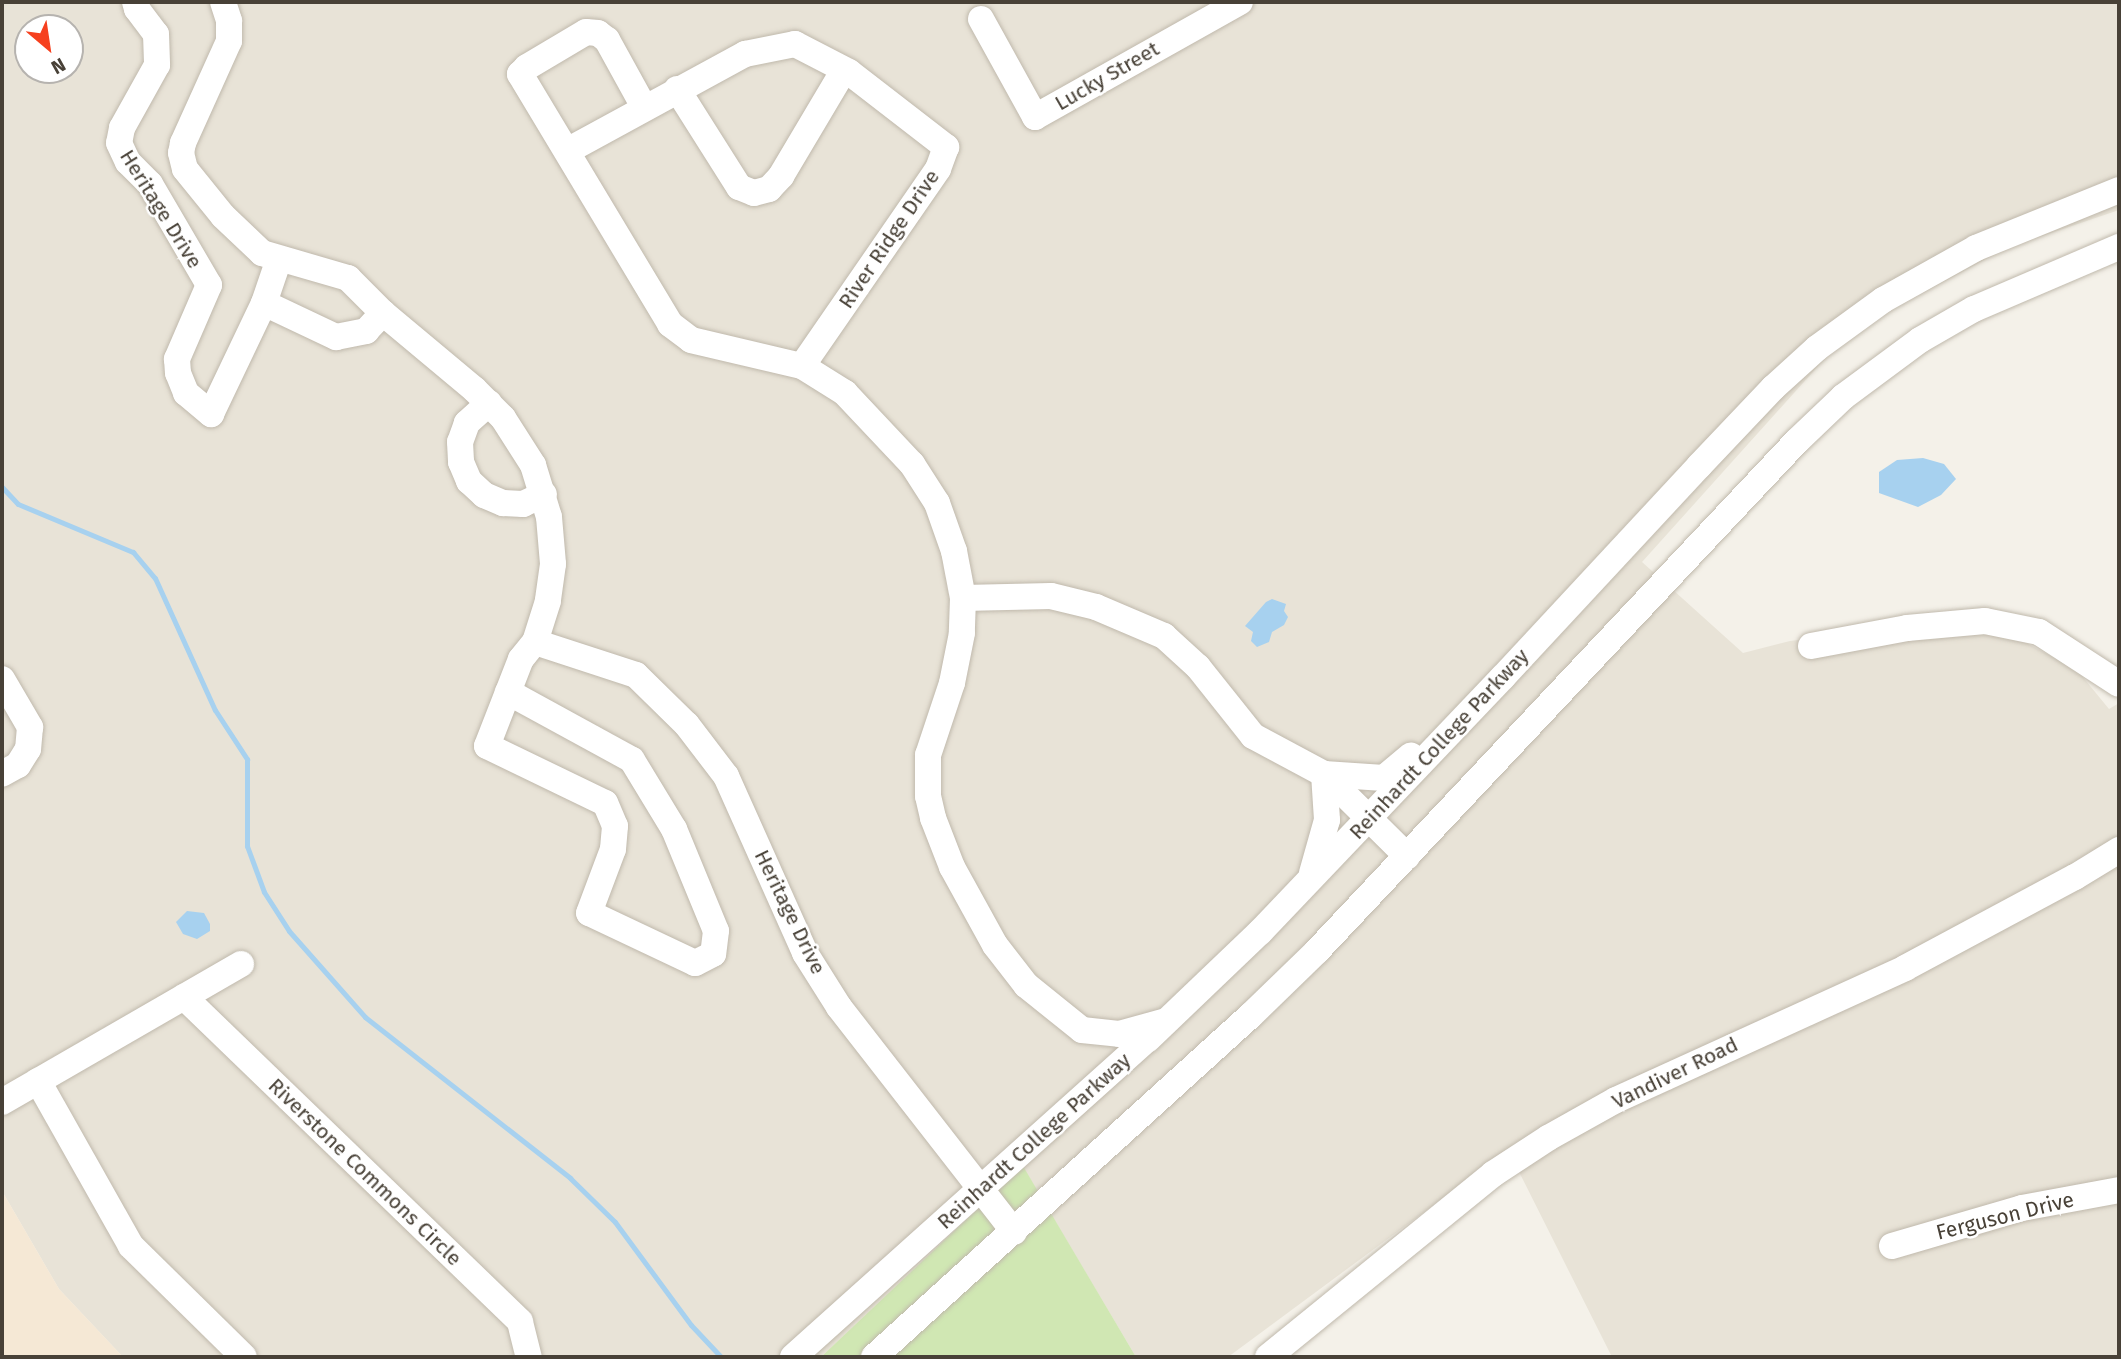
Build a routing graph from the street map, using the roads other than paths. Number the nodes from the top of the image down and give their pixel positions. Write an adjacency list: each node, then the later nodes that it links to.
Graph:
1 (135, 2): 12 (street, Heritage Drive)
2 (223, 2): 11 (street, Heritage Drive)
3 (1240, 2): 4 (street, Lucky Street)
4 (981, 19)
5 (844, 70): 6 (street, River Ridge Drive); 6 (street); 14 (street, River Ridge Drive)
6 (677, 89): 7 (street, River Ridge Drive)
7 (644, 107): 8 (street, River Ridge Drive); 8 (street)
8 (567, 150): 14 (street)
9 (2119, 190): 20 (street, Reinhardt College Parkway)
10 (2119, 247): 28 (street)
11 (279, 259): 12 (street, Heritage Drive); 13 (street, Heritage Drive)
12 (264, 303): 13 (street)
13 (383, 313): 15 (street, Heritage Drive)
14 (802, 366): 17 (street)
15 (489, 403): 16 (street, Heritage Drive); 16 (street)
16 (544, 494): 18 (street, Heritage Drive)
17 (963, 598): 25 (street); 32 (street)
18 (535, 642): 23 (street, Heritage Drive); 35 (street, Heritage Drive)
19 (1811, 646): 22 (street)
20 (1503, 677): 25 (street); 26 (street, Reinhardt College Parkway)
21 (2, 679): 24 (street)
22 (2119, 684)
23 (508, 692): 23 (street, Heritage Drive)
24 (2, 774)
25 (1324, 774): 26 (street); 29 (street)
26 (1370, 819): 28 (street); 29 (street, Reinhardt College Parkway)
27 (2119, 849): 43 (street, Vandiver Road)
28 (1407, 856): 37 (street)
29 (1310, 880): 32 (street, Reinhardt College Parkway)
30 (241, 964): 31 (street)
31 (184, 996): 33 (street); 40 (street, Riverstone Commons Circle)
32 (1167, 1020): 35 (street, Reinhardt College Parkway)
33 (38, 1081): 34 (street); 39 (street)
34 (2, 1102)
35 (979, 1190): 37 (street, Heritage Drive); 41 (street, Reinhardt College Parkway)
36 (2119, 1190): 38 (street, Ferguson Drive)
37 (1014, 1232): 42 (street)
38 (1892, 1246)
39 (244, 1357)
40 (530, 1357)
41 (793, 1357)
42 (874, 1357)
43 (1268, 1357)

